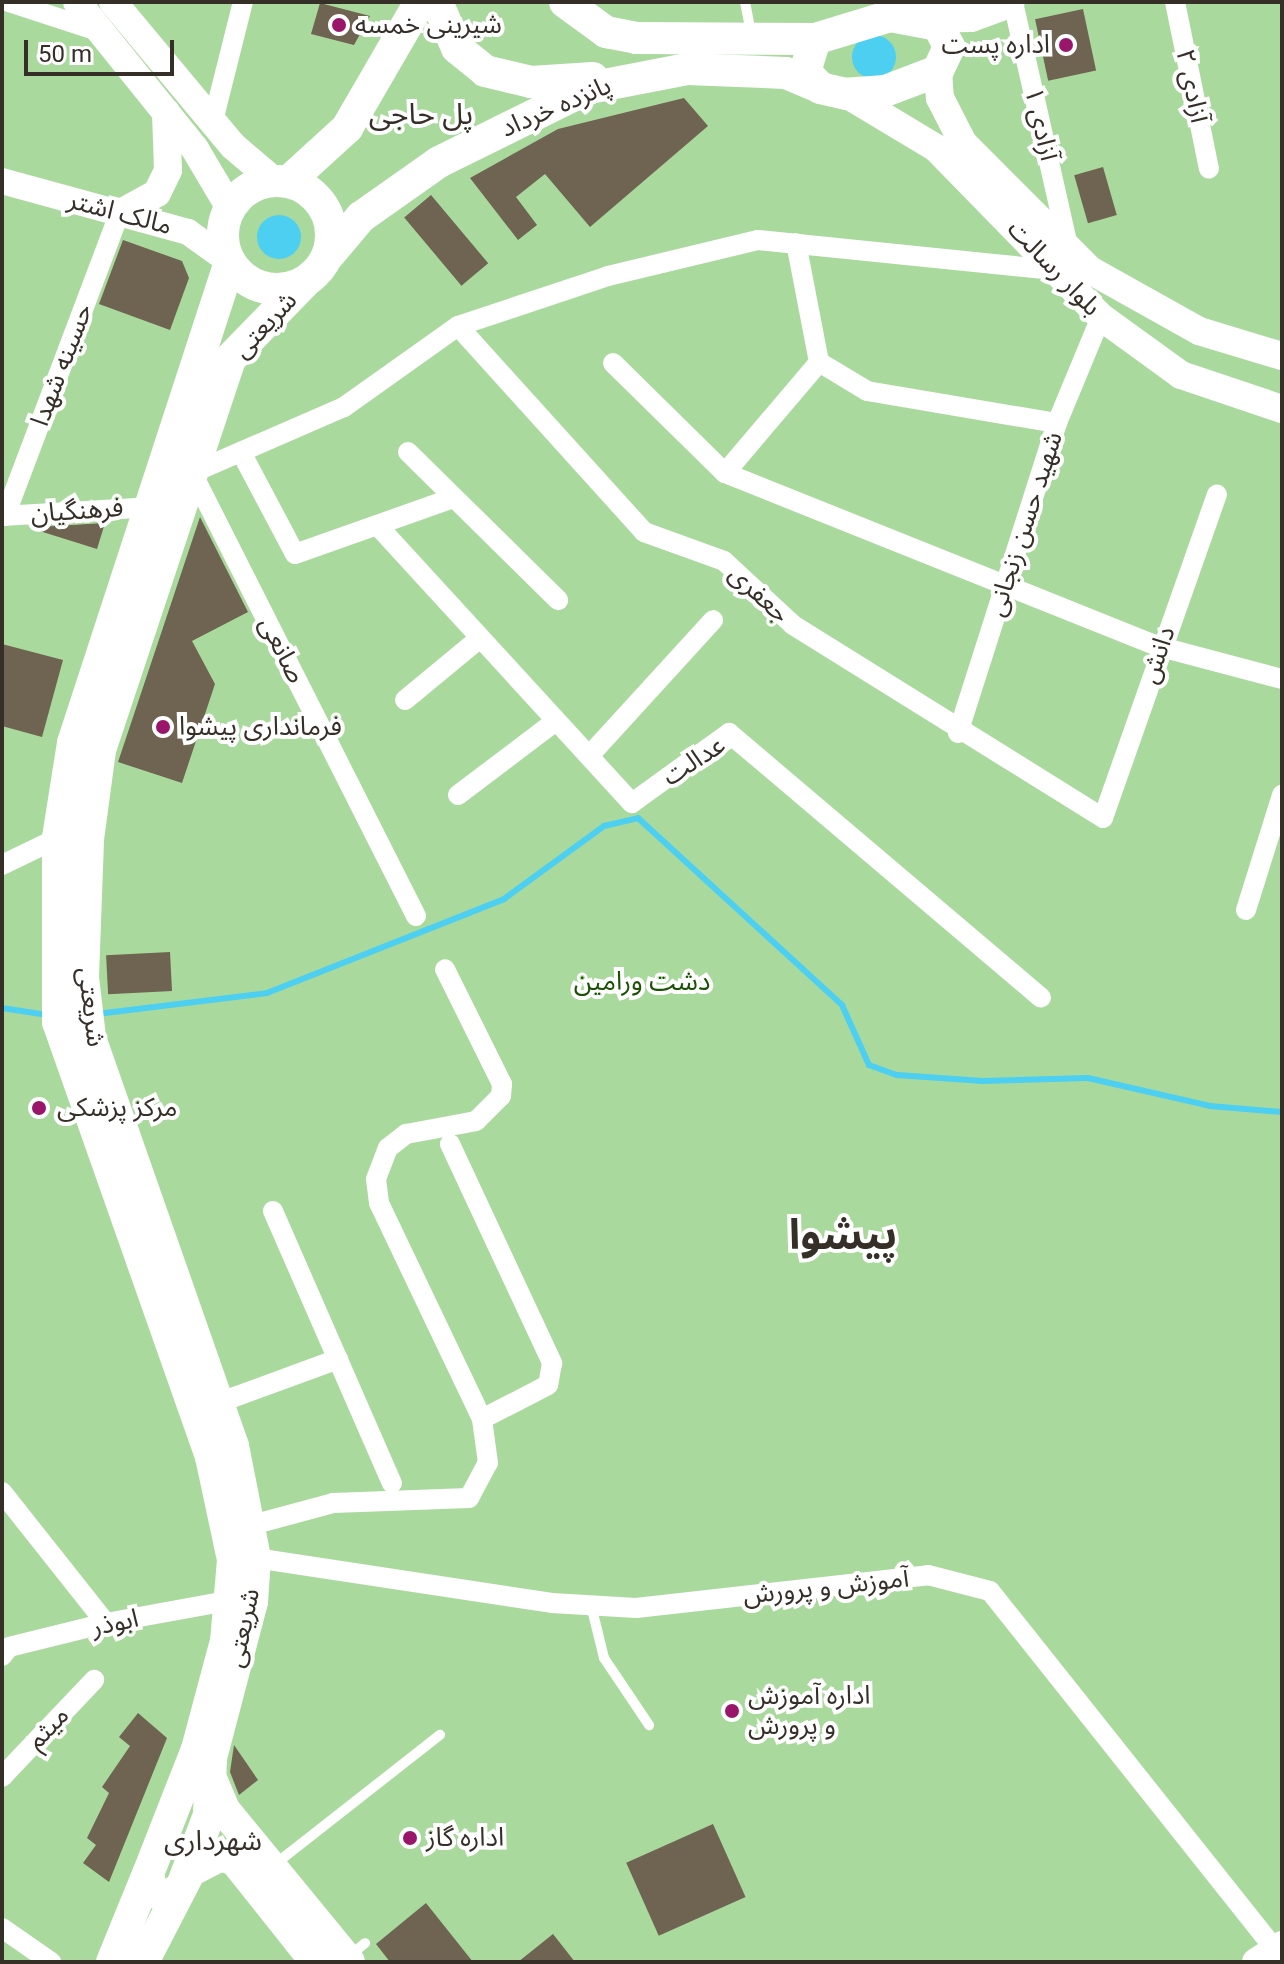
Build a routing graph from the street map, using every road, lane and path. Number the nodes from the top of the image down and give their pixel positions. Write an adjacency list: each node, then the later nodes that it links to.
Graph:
1 (9, 2): 12 (street)
2 (77, 2): 12 (main road)
3 (113, 2): 19 (main road)
4 (243, 2): 19 (street)
5 (420, 2): 22 (main road)
6 (437, 2): 16 (main road)
7 (565, 2): 14 (main road)
8 (745, 2): 14 (lane)
9 (1011, 2): 11 (main road); 15 (main road); 26 (street, آزادی ۱)
10 (1175, 2): 20 (street, آزادی ۲)
11 (916, 10): 13 (main road); 15 (main road)
12 (104, 33): 18 (main road)
13 (815, 39): 14 (main road); 17 (main road)
14 (753, 44)
15 (941, 66): 17 (main road); 26 (main road, بلوار رسالت)
16 (651, 74): 17 (main road, پانزده خرداد); 27 (main road, پانزده خرداد)
17 (834, 91): 29 (main road, بلوار رسالت)
18 (166, 112): 23 (main road); 24 (main road)
19 (213, 121): 22 (main road)
20 (1209, 169)
21 (2, 181): 24 (street, مالک اشتر)
22 (281, 181): 23 (main road); 27 (main road)
23 (230, 208): 28 (main road)
24 (119, 214): 28 (street, مالک اشتر); 45 (street, حسینه شهدا)
25 (796, 243): 29 (street); 32 (street); 34 (street)
26 (1068, 247): 33 (main road, بلوار رسالت)
27 (328, 256): 30 (main road)
28 (230, 262): 30 (main road); 44 (main road, شریعتی)
29 (1051, 270): 31 (main road, بلوار رسالت)
30 (304, 283): 40 (main road, شریعتی)
31 (1101, 317): 36 (main road, بلوار رسالت); 37 (street, شهید حسن زنجانی)
32 (458, 326): 38 (street); 55 (street, جعفری)
33 (1282, 356)
34 (819, 362): 37 (street); 41 (street)
35 (613, 363): 41 (street)
36 (1282, 409)
37 (1057, 423): 47 (street, شهید حسن زنجانی)
38 (241, 452): 40 (street); 46 (street)
39 (408, 452): 43 (street)
40 (192, 473): 63 (street, صانعی); 69 (main road, شریعتی)
41 (725, 473): 47 (street)
42 (1217, 494): 51 (street, دانش)
43 (450, 499): 46 (street); 48 (street)
44 (153, 507): 45 (street, فرهنگیان); 60 (main road, شریعتی)
45 (3, 519)
46 (378, 526): 50 (street, عدالت)
47 (1005, 588): 51 (street); 55 (street, شهید حسن زنجانی)
48 (558, 600)
49 (713, 620): 56 (street)
50 (480, 638): 53 (street); 54 (street, عدالت)
51 (1161, 647): 52 (street); 59 (street, دانش)
52 (1282, 679)
53 (405, 700)
54 (556, 721): 56 (street, عدالت); 57 (street)
55 (958, 733): 59 (street, جعفری)
56 (589, 756): 65 (street, عدالت)
57 (458, 795)
58 (1282, 795): 62 (street)
59 (1103, 818)
60 (58, 838): 61 (street); 75 (main road, شریعتی)
61 (2, 865)
62 (1246, 910)
63 (416, 916)
64 (445, 969): 70 (street)
65 (1041, 998)
66 (450, 1144): 70 (street)
67 (273, 1211): 68 (street)
68 (338, 1359): 69 (street); 71 (street)
69 (218, 1403): 73 (main road, شریعتی)
70 (482, 1419): 73 (street)
71 (392, 1483)
72 (2, 1492): 77 (street)
73 (248, 1526): 74 (main road, شریعتی)
74 (255, 1558): 76 (street, آموزش و پرورش); 82 (main road, شریعتی)
75 (232, 1600): 77 (street, ابوذر); 84 (main road, شریعتی)
76 (591, 1605): 80 (lane); 90 (street, آموزش و پرورش)
77 (106, 1623): 78 (street, ابوذر)
78 (2, 1656)
79 (94, 1680): 83 (street, میثم)
80 (649, 1725)
81 (440, 1735): 87 (lane)
82 (211, 1758): 84 (main road, شریعتی); 85 (main road)
83 (2, 1777)
84 (200, 1807): 85 (main road); 86 (main road); 88 (main road)
85 (241, 1830): 87 (main road)
86 (148, 1874): 88 (main road); 93 (main road)
87 (264, 1875): 88 (main road); 91 (main road)
88 (181, 1888): 94 (main road)
89 (2, 1928): 92 (street)
90 (1271, 1952)
91 (344, 1956)
92 (51, 1962)
93 (112, 1962)
94 (143, 1962)

